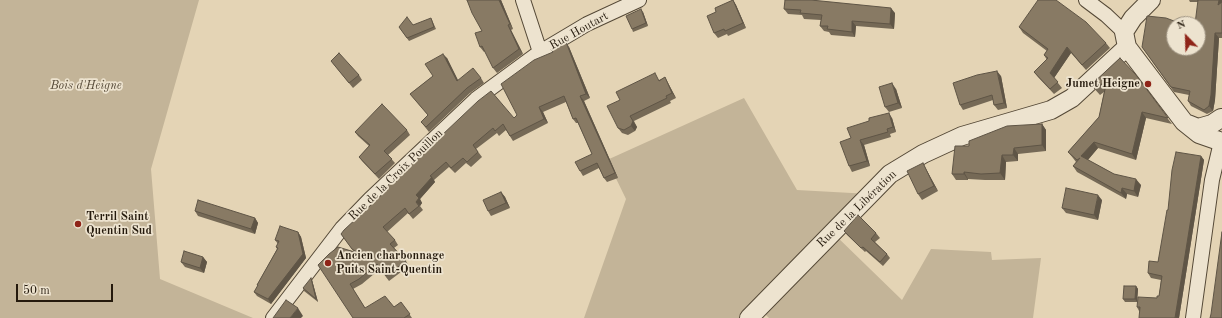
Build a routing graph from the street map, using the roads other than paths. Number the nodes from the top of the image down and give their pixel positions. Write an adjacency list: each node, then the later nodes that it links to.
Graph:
1 (523, 0): 6 (street)
2 (639, 0): 6 (street, Rue Houtart)
3 (1086, 0): 5 (street)
4 (1151, 0): 5 (street, Rue de la Libération)
5 (1126, 39): 8 (street); 11 (street, Rue de la Libération)
6 (540, 52): 10 (street, Rue de la Croix Pouillon)
7 (1221, 113): 8 (street); 9 (street)
8 (1184, 122): 9 (street)
9 (1222, 142): 12 (street)
10 (273, 318)
11 (749, 318)
12 (1193, 318)

